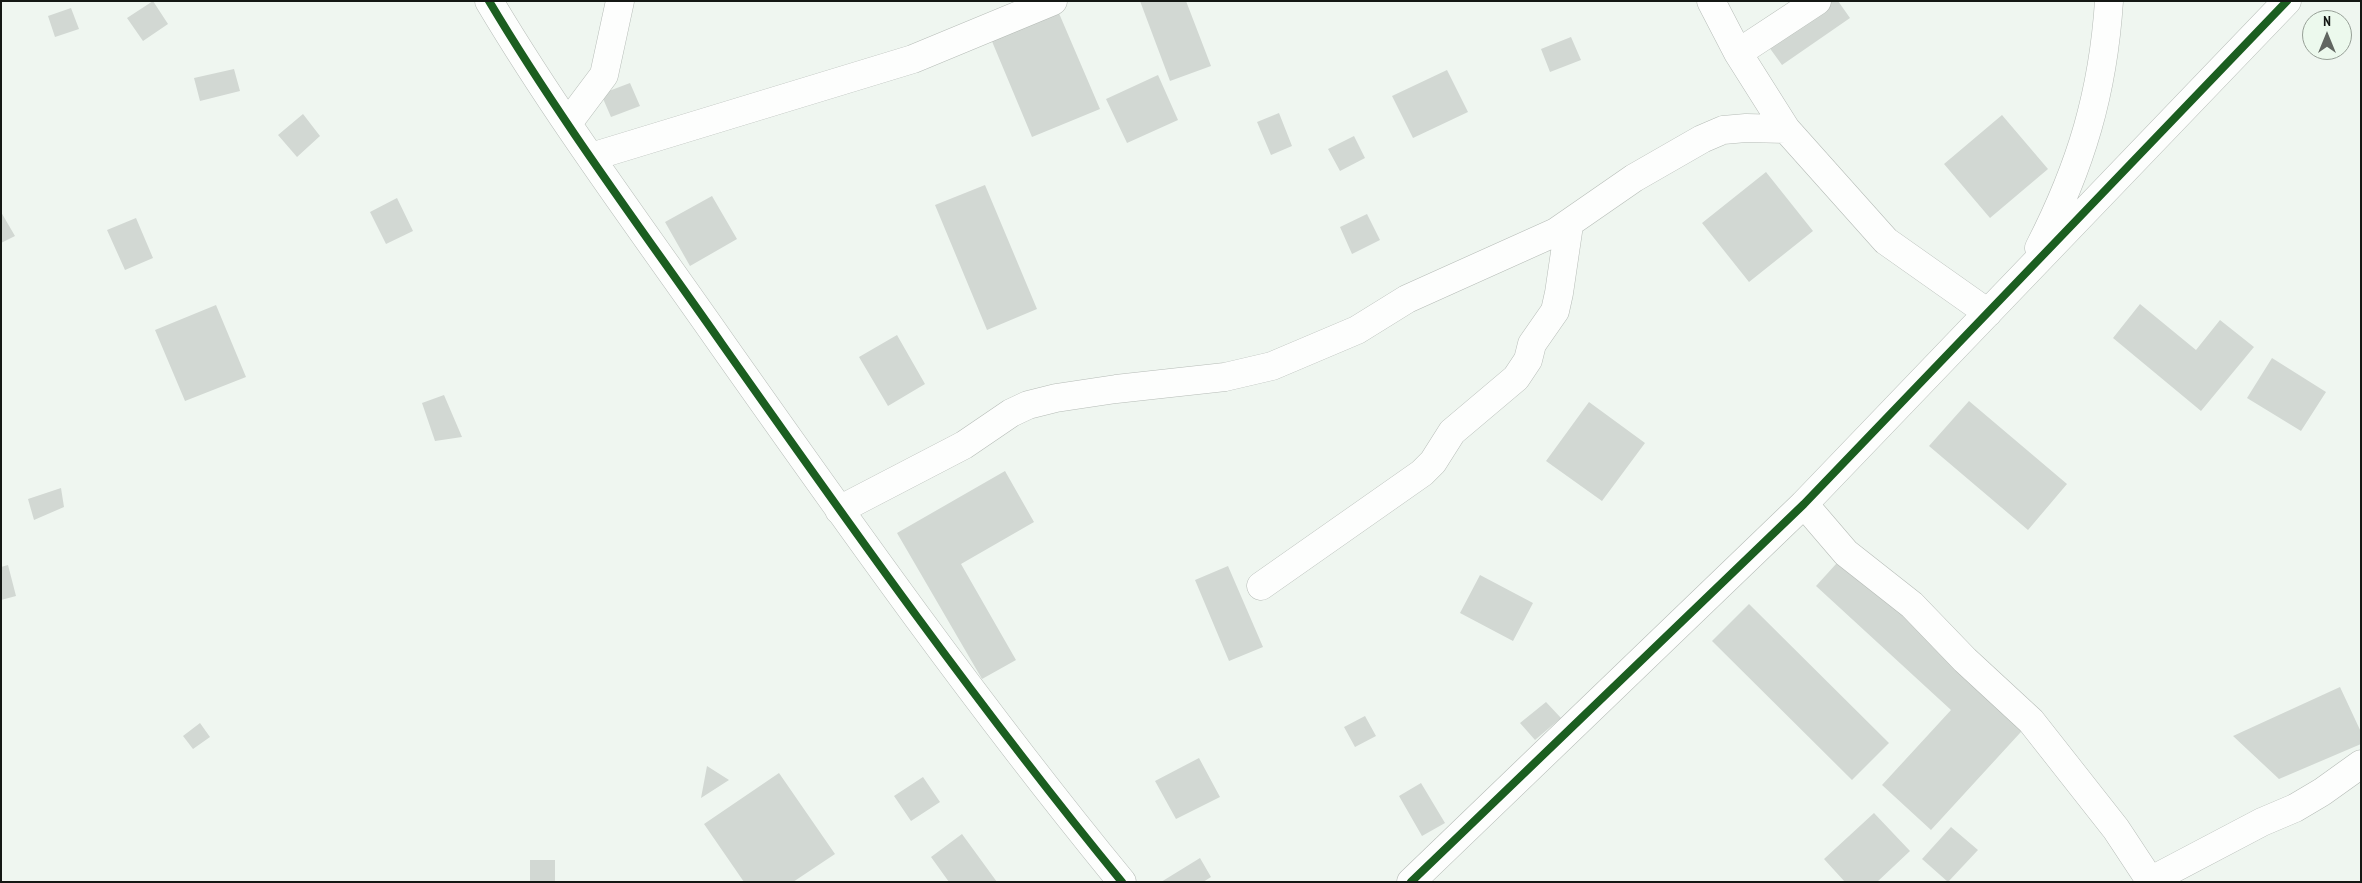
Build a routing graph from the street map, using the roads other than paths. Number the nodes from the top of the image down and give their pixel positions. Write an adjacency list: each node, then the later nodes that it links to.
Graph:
1 (490, 1): 9 (street)
2 (620, 1): 9 (street)
3 (1053, 1): 11 (street)
4 (1711, 1): 8 (street)
5 (1817, 1): 8 (street)
6 (2110, 1): 13 (street)
7 (2287, 1): 13 (street)
8 (1738, 53): 10 (street)
9 (568, 123): 11 (street)
10 (1786, 129): 12 (street); 14 (street)
11 (591, 157): 16 (street)
12 (1569, 224): 16 (street); 17 (street)
13 (2025, 274): 14 (street)
14 (1988, 313): 15 (street)
15 (1804, 504): 19 (street); 21 (street)
16 (839, 510): 20 (street)
17 (1261, 586)
18 (2361, 764): 19 (street)
19 (2150, 881)
20 (1122, 882)
21 (1411, 882)

